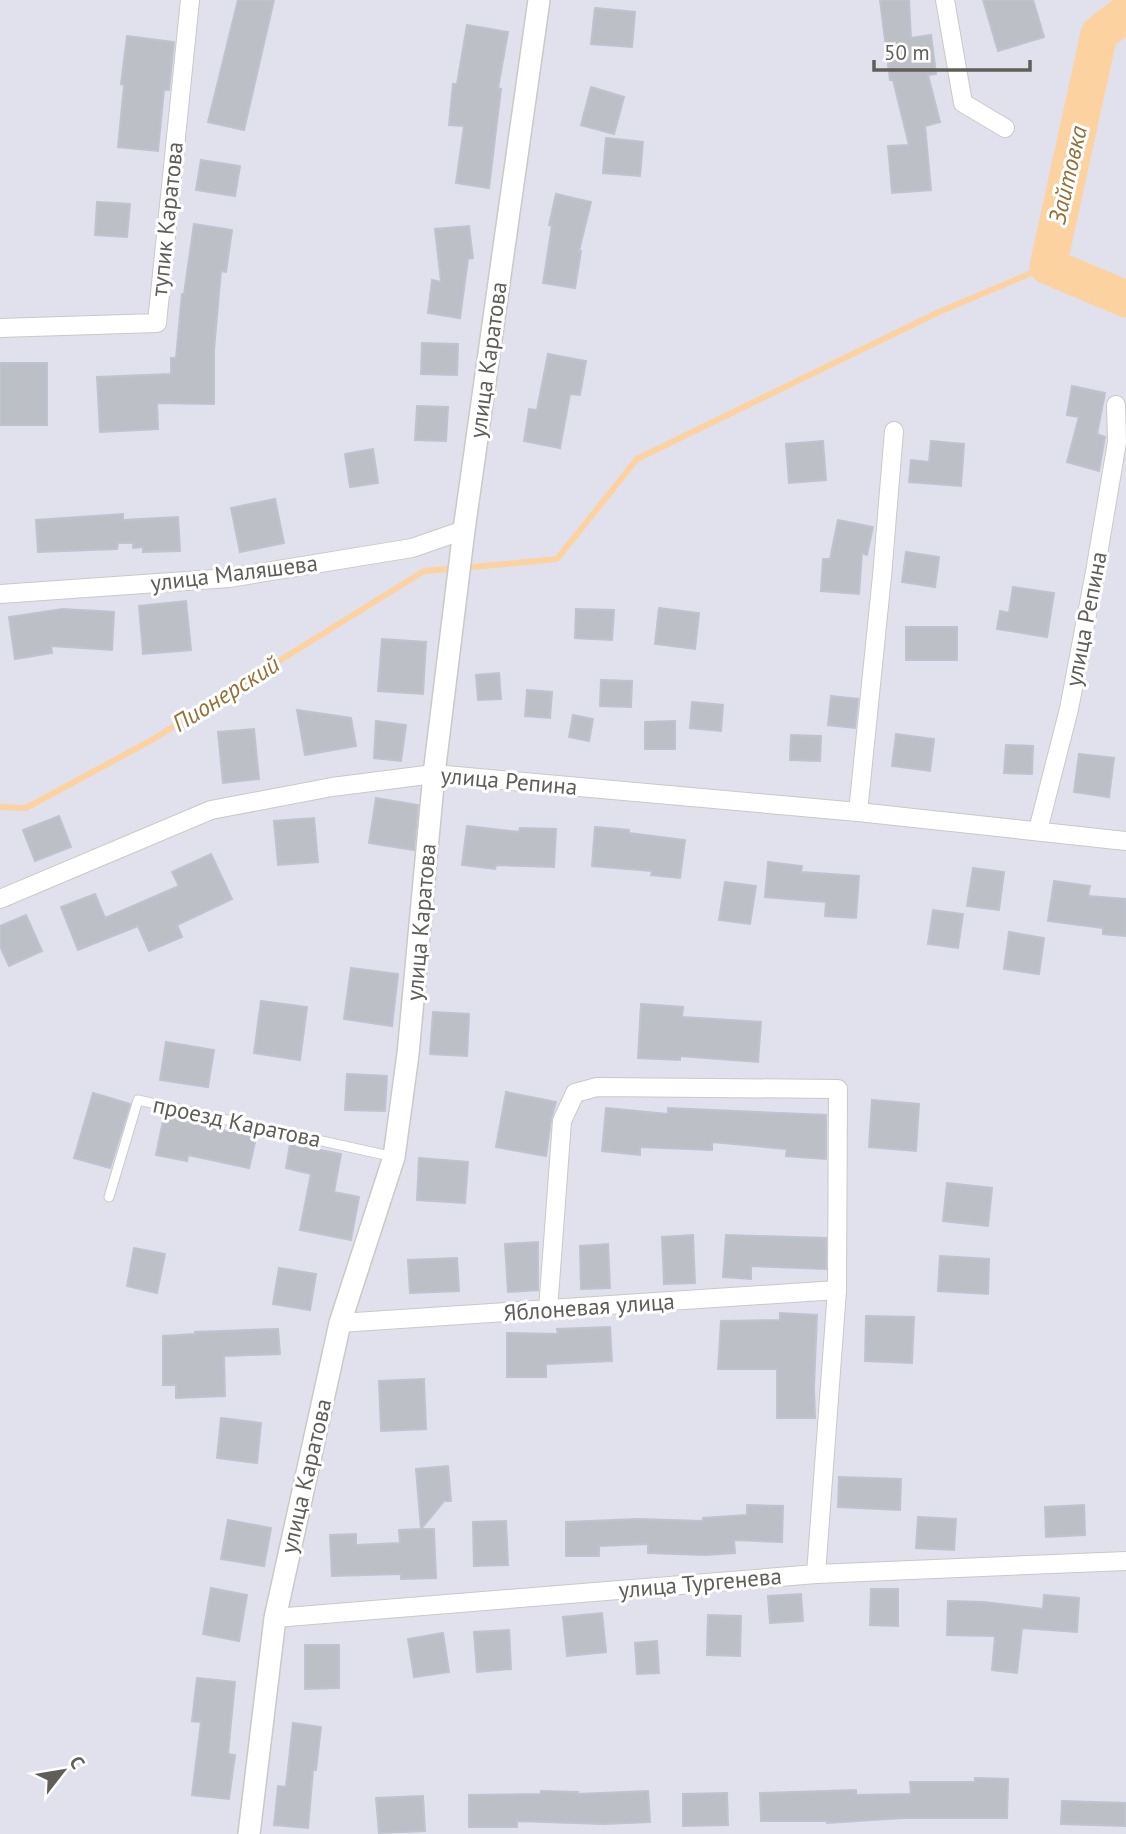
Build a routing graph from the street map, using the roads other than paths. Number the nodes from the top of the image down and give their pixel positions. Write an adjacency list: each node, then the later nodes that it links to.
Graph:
1 (190, 0): 5 (street, тупик Каратова)
2 (539, 0): 8 (street, улица Каратова)
3 (945, 0): 4 (street)
4 (1005, 128)
5 (0, 328)
6 (1116, 405): 12 (street, улица Репина)
7 (894, 431): 11 (street)
8 (464, 530): 9 (street, улица Маляшева); 10 (street, улица Каратова)
9 (0, 594)
10 (435, 774): 11 (street, улица Репина); 14 (street, улица Репина); 15 (street, улица Каратова)
11 (858, 812): 12 (street, улица Репина)
12 (1038, 830): 13 (street, улица Репина)
13 (1126, 841)
14 (0, 899)
15 (394, 1157): 16 (lane, проезд Каратова); 19 (street, улица Каратова)
16 (109, 1197)
17 (837, 1290): 18 (street, Яблоневая улица); 18 (street); 21 (street)
18 (548, 1310): 19 (street, Яблоневая улица)
19 (340, 1323): 22 (street, улица Каратова)
20 (1126, 1561): 21 (street, улица Тургенева)
21 (816, 1574): 22 (street, улица Тургенева)
22 (275, 1618): 23 (street, улица Каратова)
23 (249, 1834)

